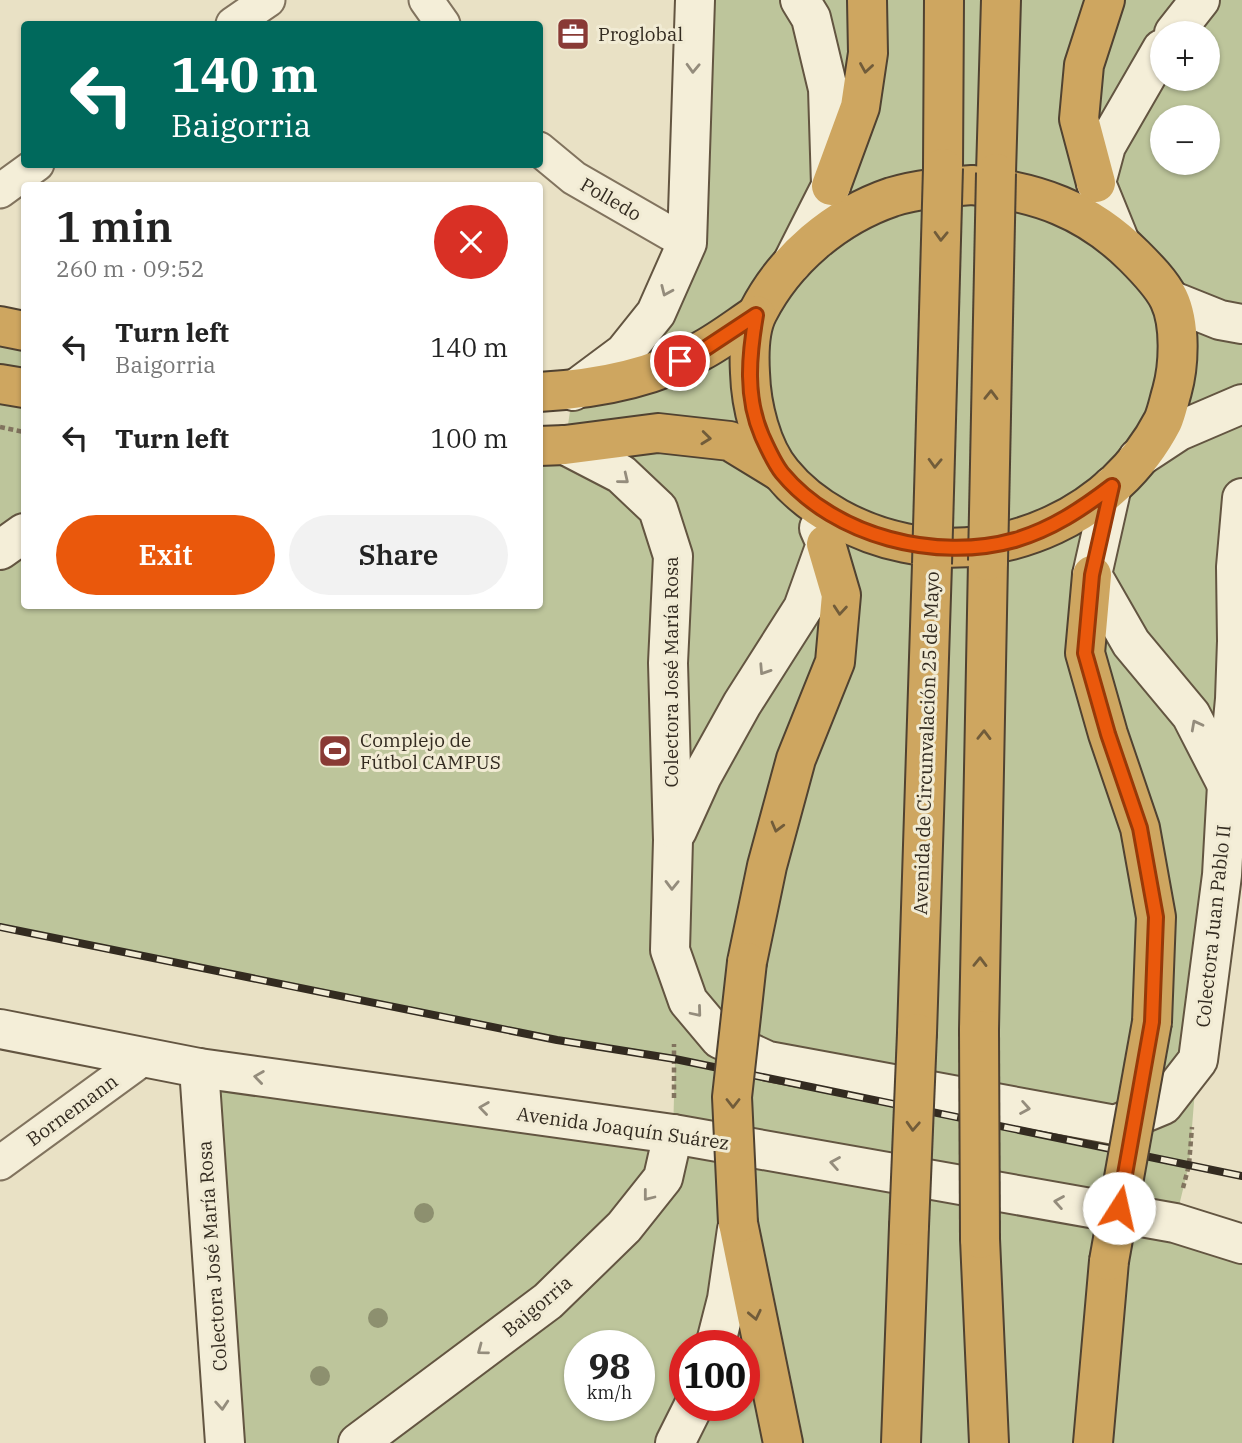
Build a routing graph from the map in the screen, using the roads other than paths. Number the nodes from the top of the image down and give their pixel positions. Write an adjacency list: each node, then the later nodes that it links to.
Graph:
1 (268, 0): 10 (street)
2 (426, 0): 11 (street)
3 (695, 0): 20 (street, one-way to 20)
4 (800, 0): 17 (street)
5 (867, 0): 17 (highway, one-way to 17)
6 (944, 0): 57 (highway, Avenida de Circunvalación 25 de Mayo, one-way to 57, bridge)
7 (1001, 0): 58 (highway, one-way to 7, bridge)
8 (1105, 0): 16 (highway)
9 (1200, 0): 12 (street)
10 (237, 21)
11 (441, 21)
12 (1183, 21)
13 (1150, 70): 16 (street)
14 (543, 152): 20 (street, Polledo)
15 (32, 168): 18 (street)
16 (1096, 183): 19 (street)
17 (831, 186): 21 (street)
18 (0, 191)
19 (1120, 242): 21 (highway); 22 (highway)
20 (687, 243): 29 (street, one-way to 29)
21 (792, 263): 23 (highway)
22 (1170, 300): 24 (street); 32 (highway)
23 (756, 315): 29 (highway); 33 (highway)
24 (1242, 324)
25 (0, 326): 26 (highway)
26 (21, 330)
27 (0, 384): 28 (highway)
28 (21, 388)
29 (556, 392)
30 (1242, 404): 32 (street)
31 (552, 446): 33 (highway, one-way to 33); 41 (street, Colectora José María Rosa, one-way to 41)
32 (1138, 458): 34 (highway)
33 (792, 483): 34 (highway); 37 (street)
34 (1112, 486): 39 (street)
35 (1242, 498): 40 (street, Colectora Juan Pablo II)
36 (21, 535): 38 (street)
37 (827, 544): 41 (street, one-way to 41); 48 (highway, one-way to 48, bridge)
38 (0, 550)
39 (1092, 575): 40 (street, one-way to 39); 52 (highway, bridge)
40 (1227, 785): 42 (street, Colectora Juan Pablo II, one-way to 40)
41 (673, 840): 42 (street, Colectora José María Rosa, one-way to 42)
42 (670, 950)
43 (0, 1029): 44 (street, Avenida Joaquín Suárez)
44 (144, 1058): 45 (street, Avenida Joaquín Suárez); 47 (street, Bornemann)
45 (199, 1068): 46 (street, Avenida Joaquín Suárez, one-way to 45); 53 (street, Colectora José María Rosa, one-way to 53)
46 (673, 1134): 49 (street, Avenida Joaquín Suárez, one-way to 46); 54 (street, Baigorria, one-way to 54)
47 (0, 1163)
48 (738, 1223): 50 (street); 56 (highway, one-way to 56)
49 (1242, 1244)
50 (719, 1330)
51 (686, 1421): 55 (street)
52 (1098, 1432)
53 (225, 1443)
54 (358, 1443)
55 (675, 1443)
56 (783, 1443)
57 (901, 1443)
58 (989, 1443)

